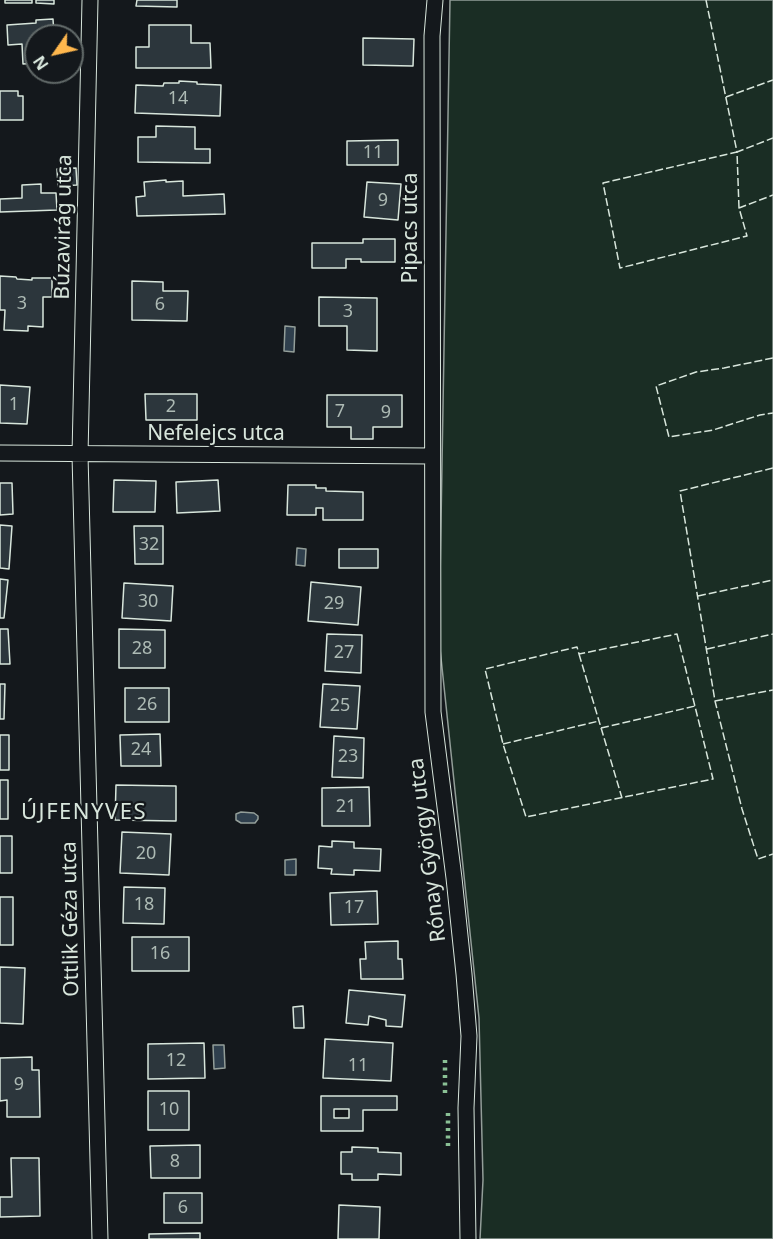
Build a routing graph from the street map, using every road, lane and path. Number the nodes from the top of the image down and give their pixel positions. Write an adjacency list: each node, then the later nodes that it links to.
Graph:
1 (90, 0): 4 (street, Búzavirág utca)
2 (435, 0): 5 (street, Pipacs utca)
3 (0, 453): 4 (street, Nefelejcs utca)
4 (80, 454): 5 (street, Nefelejcs utca); 6 (street, Ottlik Géza utca)
5 (432, 456): 7 (street, Rónay György utca)
6 (100, 1239)
7 (468, 1239)

